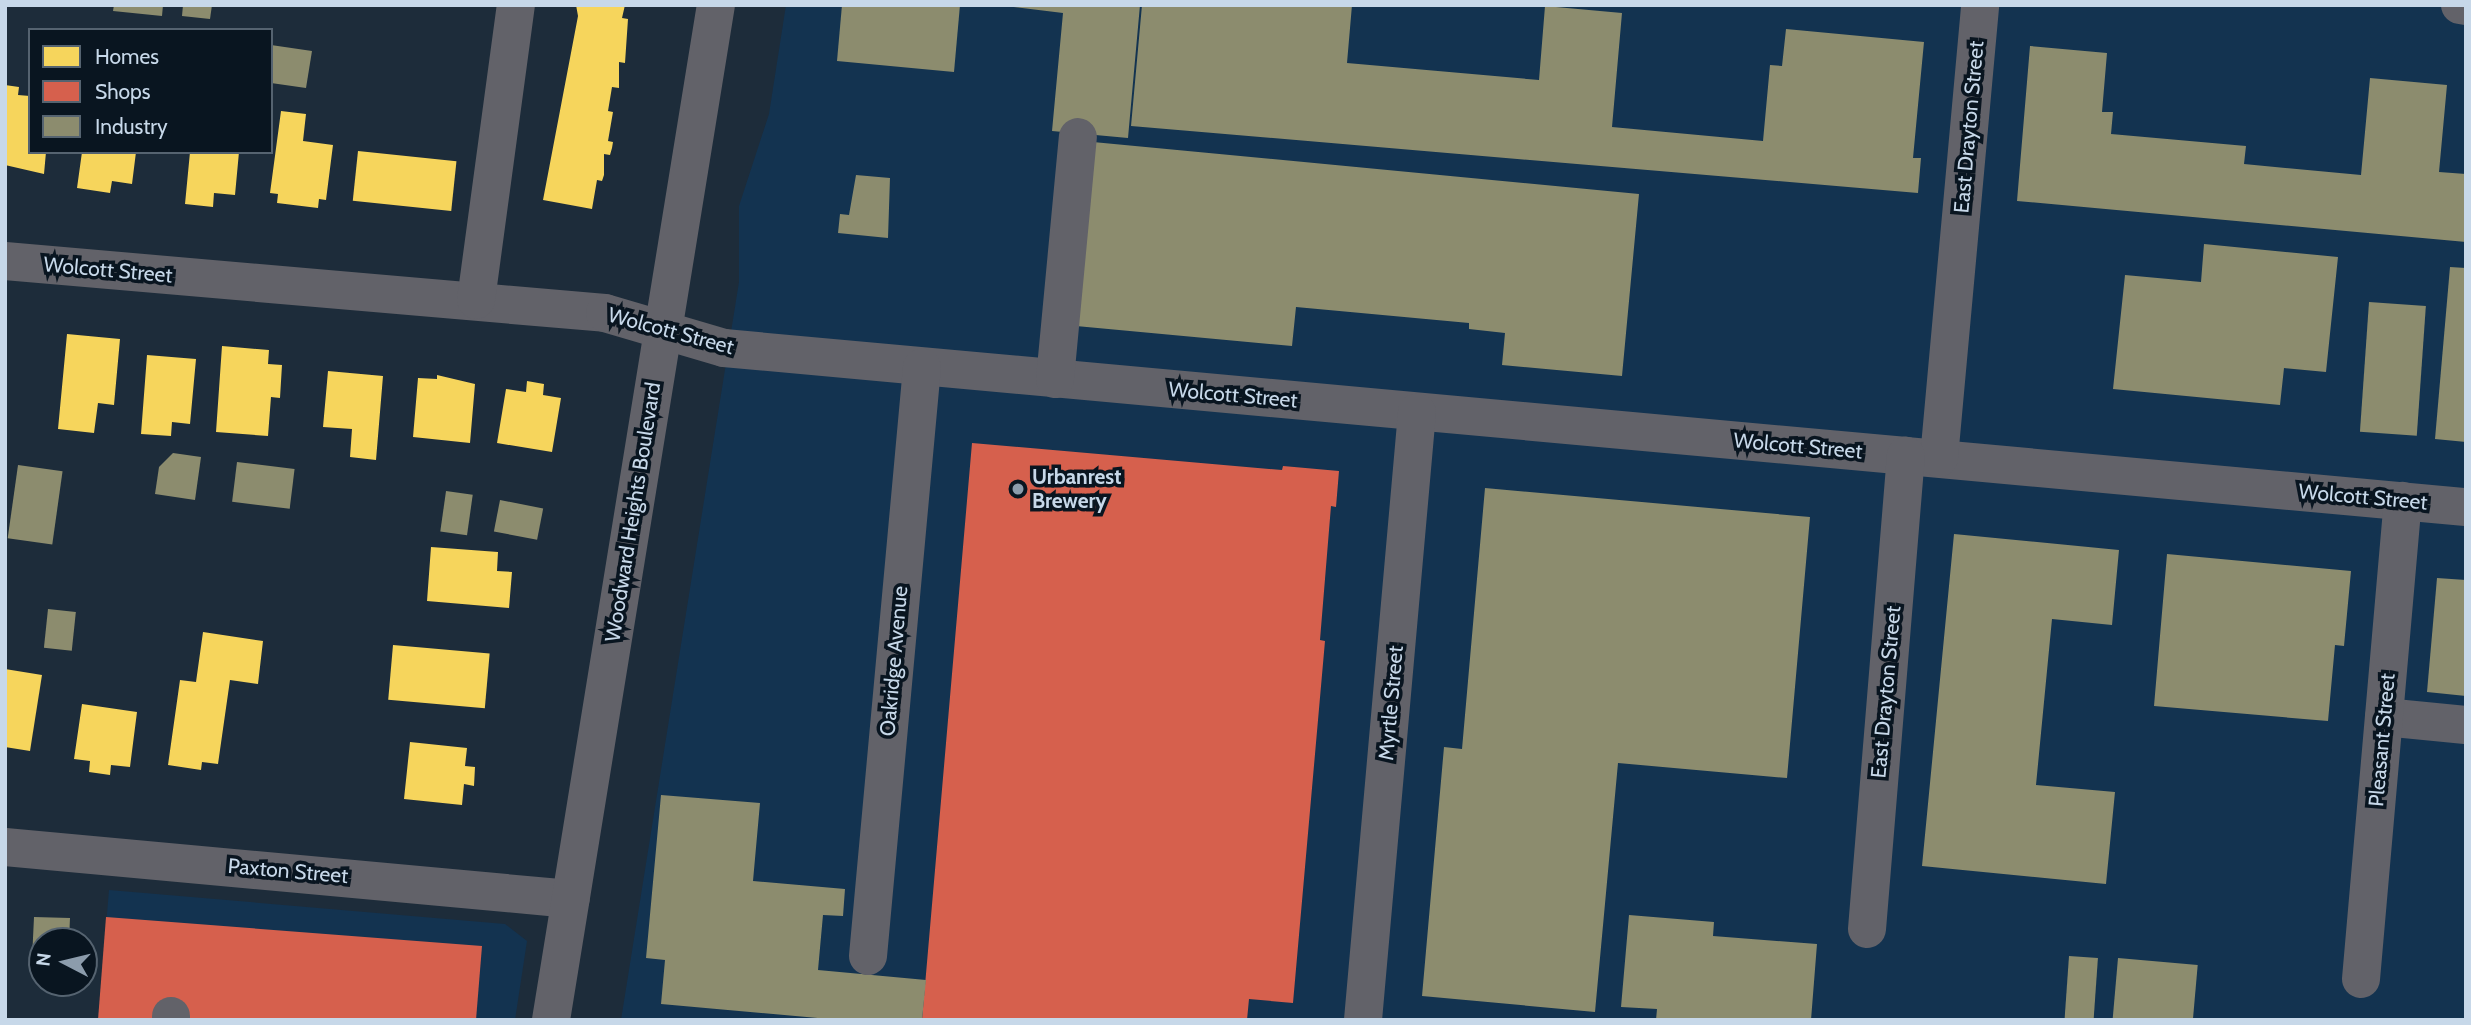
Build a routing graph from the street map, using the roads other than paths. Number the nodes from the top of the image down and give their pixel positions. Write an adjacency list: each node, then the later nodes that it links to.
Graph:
1 (516, 5): 8 (street)
2 (716, 5): 9 (street, Woodward Heights Boulevard)
3 (1980, 5): 13 (street, East Drayton Street)
4 (2460, 5): 5 (street)
5 (2466, 6)
6 (1078, 137): 11 (street)
7 (5, 261): 8 (street, Wolcott Street)
8 (476, 300): 9 (street, Wolcott Street)
9 (664, 329): 10 (street, Wolcott Street); 19 (street, Woodward Heights Boulevard)
10 (922, 367): 11 (street, Wolcott Street); 21 (street, Oakridge Avenue)
11 (1055, 379): 12 (street, Wolcott Street)
12 (1417, 412): 13 (street, Wolcott Street); 23 (street, Myrtle Street)
13 (1923, 457): 14 (street, Wolcott Street); 20 (street, East Drayton Street)
14 (2403, 501): 15 (street, Wolcott Street); 16 (street, Pleasant Street)
15 (2466, 507)
16 (2384, 717): 17 (street); 22 (street, Pleasant Street)
17 (2466, 725)
18 (5, 847): 19 (street, Paxton Street)
19 (571, 899): 24 (street, Woodward Heights Boulevard)
20 (1867, 929)
21 (868, 956)
22 (2361, 979)
23 (1364, 1007)
24 (551, 1020)

